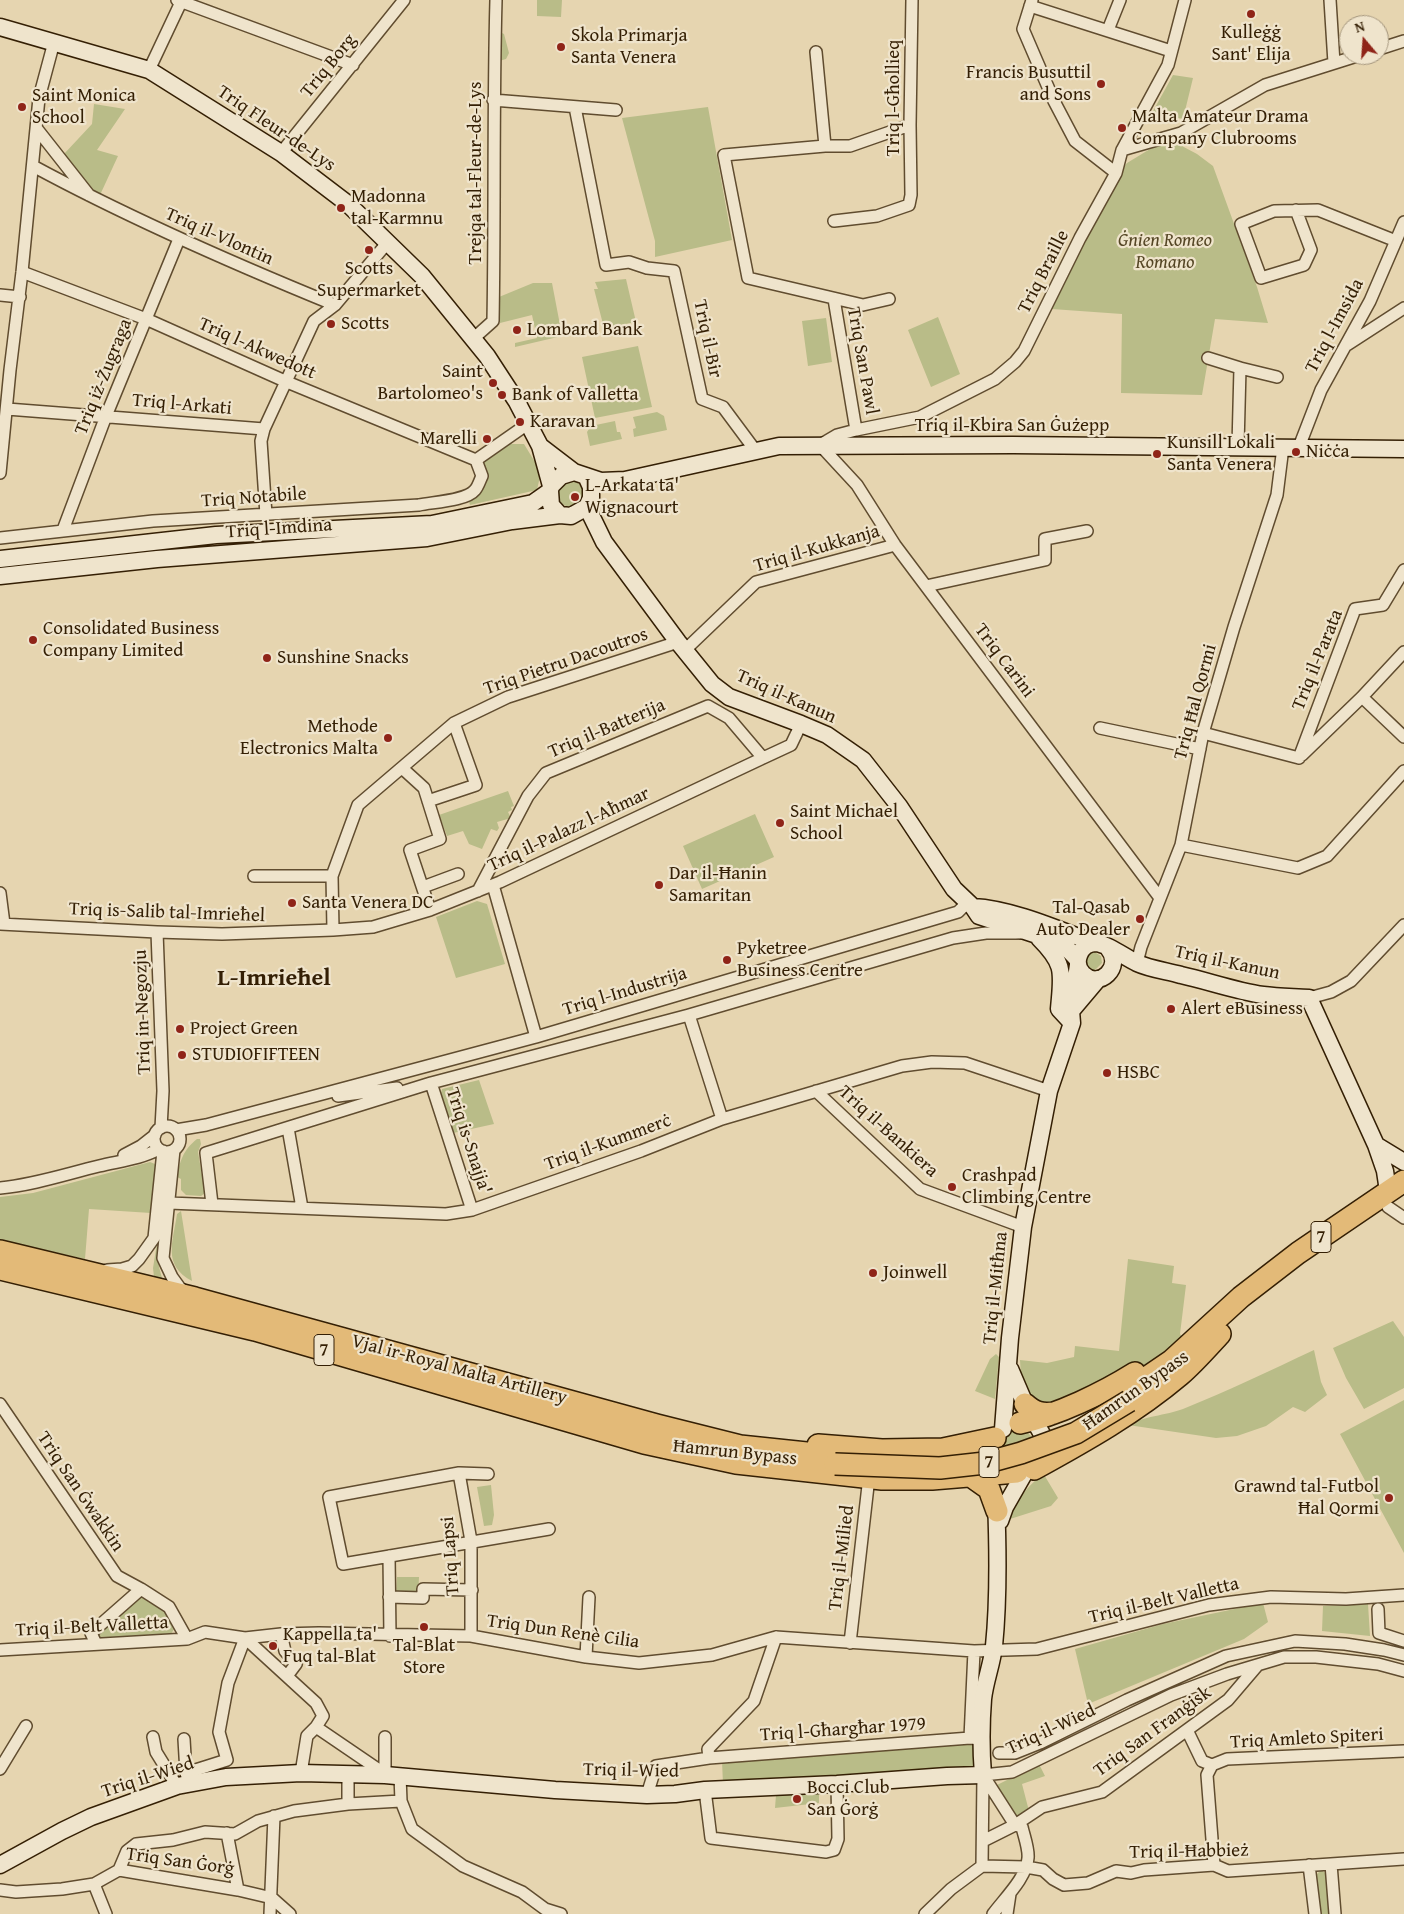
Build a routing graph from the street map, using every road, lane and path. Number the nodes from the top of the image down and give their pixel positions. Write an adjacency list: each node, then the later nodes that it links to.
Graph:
1 (180, 0): 18 (street); 19 (street)
2 (404, 0): 18 (street, Triq Borg)
3 (496, 0): 20 (street, Trejqa tal-Fleur-de-Lys)
4 (912, 0): 23 (street, Triq l-Għollieq)
5 (1120, 0): 10 (street)
6 (1185, 0): 14 (street, Triq Braille)
7 (1330, 0): 17 (street)
8 (1031, 3): 10 (street); 29 (street)
9 (0, 27): 12 (main road, Triq Fleur-de-Lys)
10 (1108, 30): 14 (street)
11 (1404, 41): 13 (street)
12 (54, 42): 19 (main road, Triq Fleur-de-Lys); 24 (street)
13 (1389, 46)
14 (1171, 51): 26 (street, Triq Braille)
15 (816, 52): 25 (street)
16 (1339, 61): 17 (street)
17 (1334, 63): 26 (street)
18 (352, 65): 27 (street, Triq Borg)
19 (149, 70): 27 (main road, Triq Fleur-de-Lys)
20 (493, 100): 21 (street); 45 (street, Trejqa tal-Fleur-de-Lys)
21 (575, 107): 22 (street); 62 (street, Triq il-Bir)
22 (616, 110)
23 (910, 125): 25 (street); 32 (street, Triq l-Għollieq)
24 (37, 129): 28 (street); 30 (street, Triq il-Vlontin)
25 (825, 146): 40 (street)
26 (1122, 150): 29 (street, Triq Braille)
27 (281, 153): 36 (main road, Triq Fleur-de-Lys)
28 (33, 166): 30 (street, Triq il-Vlontin); 37 (street)
29 (1116, 173): 56 (street, Triq Braille)
30 (91, 198): 34 (street, Triq il-Vlontin)
31 (1296, 210): 31 (street); 35 (street)
32 (834, 221)
33 (1404, 222): 35 (street, Triq l-Imsida)
34 (179, 239): 42 (street, Triq il-Vlontin); 44 (street, Triq iż-Żugraga)
35 (1396, 241): 46 (street, Triq l-Imsida)
36 (388, 242): 42 (street); 45 (main road, Triq Fleur-de-Lys)
37 (22, 272): 39 (street); 44 (street, Triq l-Akwedott)
38 (0, 295): 39 (street)
39 (20, 297): 49 (street)
40 (834, 299): 41 (street); 56 (street, Triq San Pawl)
41 (890, 299)
42 (335, 305): 51 (street)
43 (1404, 308): 46 (street)
44 (146, 319): 51 (street, Triq l-Akwedott); 53 (street, Triq iż-Żugraga)
45 (474, 338): 54 (main road, Triq Fleur-de-Lys)
46 (1344, 346): 60 (street, Triq l-Imsida)
47 (1208, 358): 48 (street)
48 (1240, 368): 50 (street); 59 (street)
49 (5, 370): 52 (street)
50 (1276, 377)
51 (287, 382): 55 (street); 63 (street, Triq l-Akwedott)
52 (7, 410): 53 (street, Triq l-Arkati); 64 (street)
53 (106, 416): 55 (street, Triq l-Arkati); 71 (street, Triq iż-Żugraga)
54 (529, 423): 58 (main road, Triq Fleur-de-Lys); 63 (street)
55 (264, 429): 69 (street)
56 (856, 430): 57 (street, Triq Braille)
57 (820, 445): 59 (main road, Triq il-Kbira San Ġużepp); 62 (main road, Triq il-Kbira San Ġużepp); 75 (street, Triq Carini)
58 (540, 446): 65 (main road, Triq Fleur-de-Lys); 67 (main road, Triq Fleur-de-Lys)
59 (1238, 446): 60 (main road, Triq il-Kbira San Ġużepp)
60 (1291, 447): 61 (main road, Triq il-Kbira San Ġużepp); 86 (street, Triq Ħal Qormi)
61 (1404, 449)
62 (755, 450): 66 (main road, Triq il-Kbira San Ġużepp)
63 (476, 460): 69 (street, Triq Notabile)
64 (0, 472)
65 (580, 474): 66 (main road, Triq il-Kbira San Ġużepp); 67 (main road); 68 (main road)
66 (625, 480): 68 (main road, Triq il-Kbira San Ġużepp)
67 (551, 488): 70 (main road); 76 (main road, Triq l-Imdina)
68 (589, 502): 70 (main road); 74 (main road, Triq il-Kanun)
69 (266, 515): 71 (street, Triq Notabile)
70 (566, 515): 74 (main road, Triq il-Kanun); 78 (main road, Triq l-Imdina)
71 (64, 530): 73 (street, Triq Notabile)
72 (1087, 531): 79 (street)
73 (0, 538)
74 (604, 542): 80 (main road, Triq il-Kanun)
75 (894, 545): 79 (street, Triq Carini); 80 (street, Triq il-Kukkanja)
76 (0, 559)
77 (1404, 570): 90 (street, Triq il-Parata)
78 (0, 576)
79 (926, 586): 102 (street, Triq Carini)
80 (682, 646): 83 (street, Triq Pietru Dacoutros); 84 (main road, Triq il-Kanun)
81 (1404, 652): 82 (street)
82 (1362, 697): 87 (street); 90 (street)
83 (454, 722): 91 (street, Triq Pietru Dacoutros); 93 (street)
84 (801, 724): 89 (street, Triq il-Palazz l-Aħmar); 103 (main road, Triq il-Kanun)
85 (1100, 728): 88 (street)
86 (1204, 733): 88 (street, Triq Ħal Qormi); 90 (street)
87 (1404, 737)
88 (1200, 749): 94 (street, Triq Ħal Qormi)
89 (763, 758): 98 (street, Triq il-Palazz l-Aħmar); 100 (street, Triq il-Batterija)
90 (1299, 758)
91 (402, 768): 93 (street); 97 (street, Triq Pietru Dacoutros)
92 (1404, 771): 94 (street)
93 (428, 801): 99 (street)
94 (1182, 845): 102 (street, Triq Ħal Qormi)
95 (458, 874): 99 (street)
96 (254, 876): 97 (street)
97 (332, 876): 107 (street, Triq Pietru Dacoutros)
98 (493, 885): 100 (street, Triq il-Palazz l-Aħmar); 117 (street)
99 (422, 887): 104 (street)
100 (478, 891): 104 (street, Triq il-Palazz l-Aħmar)
101 (0, 893): 105 (street)
102 (1160, 898): 112 (street, Triq Ħal Qormi)
103 (970, 904): 109 (main road, Triq il-Kanun); 110 (main road, Triq il-Kanun); 117 (street, Triq l-Industrija)
104 (430, 910): 107 (street, Triq il-Palazz l-Aħmar)
105 (2, 924): 108 (street, Triq is-Salib tal-Imrieħel)
106 (1404, 925): 114 (street, Triq il-Kanun)
107 (333, 930): 108 (street, Triq is-Salib tal-Imrieħel)
108 (157, 932): 125 (street, Triq in-Negozju)
109 (1033, 935): 111 (main road, Triq il-Kanun); 115 (main road); 116 (street, Triq l-Industrija)
110 (1101, 946): 111 (main road); 112 (main road, Triq il-Kanun); 113 (main road)
111 (1078, 962): 113 (main road); 115 (main road, Triq il-Mitħna)
112 (1137, 963): 113 (main road); 114 (main road, Triq il-Kanun)
113 (1105, 974): 115 (main road, Triq il-Mitħna)
114 (1309, 998): 126 (main road)
115 (1068, 1014): 120 (main road, Triq il-Mitħna)
116 (688, 1016): 118 (street, Triq l-Industrija); 122 (street)
117 (536, 1037): 121 (street, Triq l-Industrija)
118 (431, 1084): 121 (street, Triq l-Industrija); 124 (street, Triq l-Industrija); 135 (street, Triq is-Snajja')
119 (816, 1091): 120 (street, Triq il-Kummerċ); 122 (street, Triq il-Kummerċ); 136 (street, Triq il-Bankiera)
120 (1049, 1091): 136 (main road, Triq il-Mitħna)
121 (287, 1104): 123 (street, Triq l-Industrija)
122 (722, 1119): 135 (street, Triq il-Kummerċ)
123 (206, 1125): 125 (street, Triq l-Industrija); 127 (street, Triq l-Industrija)
124 (288, 1128): 133 (street, Triq l-Industrija); 134 (street)
125 (166, 1130): 127 (street); 127 (street); 129 (street)
126 (1376, 1145): 128 (main road); 131 (main road)
127 (169, 1148): 129 (street, Triq l-Industrija); 132 (street); 139 (street)
128 (1404, 1162)
129 (102, 1166): 130 (street)
130 (0, 1188)
131 (1398, 1199): 141 (highway, Ħamrun Bypass / 7)
132 (169, 1203): 133 (street, Triq il-Kummerċ); 140 (street)
133 (212, 1204): 134 (street, Triq il-Kummerċ)
134 (302, 1208): 135 (street, Triq il-Kummerċ)
135 (472, 1210)
136 (1023, 1227): 142 (main road, Triq il-Mitħna)
137 (0, 1252): 139 (highway, Vjal ir-Royal Malta Artillery / 7)
138 (0, 1269): 146 (highway, Vjal ir-Royal Malta Artillery / 7)
139 (88, 1271): 140 (highway, Vjal ir-Royal Malta Artillery / 7)
140 (195, 1298): 144 (highway, Vjal ir-Royal Malta Artillery / 7)
141 (1244, 1302): 145 (highway); 147 (highway, Ħamrun Bypass / 7); 148 (highway)
142 (1009, 1366): 145 (main road, Triq il-Mitħna); 145 (main road, Triq il-Mitħna)
143 (0, 1404): 157 (street, Triq San Ġwakkin)
144 (657, 1425): 145 (highway); 147 (highway, Ħamrun Bypass / 7)
145 (1013, 1435): 148 (highway); 148 (main road, Triq il-Mitħna); 152 (highway); 153 (main road, Triq il-Mitħna)
146 (644, 1443): 147 (highway, Ħamrun Bypass / 7); 151 (highway)
147 (835, 1460)
148 (1025, 1471): 153 (main road, Triq il-Mitħna)
149 (459, 1473): 150 (street); 155 (street, Triq Lapsi); 156 (street)
150 (488, 1474)
151 (869, 1477): 152 (highway); 170 (street, Triq il-Milied)
152 (972, 1477): 153 (highway)
153 (997, 1519): 172 (main road, Triq il-Mitħna)
154 (549, 1529): 155 (street)
155 (471, 1541): 156 (street); 158 (street, Triq Lapsi)
156 (389, 1556): 161 (street)
157 (141, 1588): 168 (street, Triq San Ġwakkin); 171 (street)
158 (472, 1590): 161 (street); 165 (street, Triq Lapsi)
159 (1404, 1595): 172 (street, Triq il-Belt Valletta)
160 (589, 1596): 176 (street)
161 (389, 1597): 164 (street)
162 (1378, 1609): 169 (street)
163 (281, 1634): 164 (street, Triq Dun Renè Cilia); 167 (street, Triq Dun Renè Cilia); 179 (street)
164 (390, 1636): 165 (street, Triq Dun Renè Cilia)
165 (471, 1636): 176 (street, Triq Dun Renè Cilia)
166 (776, 1637): 170 (street, Triq Dun Renè Cilia); 176 (street, Triq Dun Renè Cilia); 191 (street)
167 (245, 1638): 168 (street, Triq Dun Renè Cilia); 179 (street); 198 (street)
168 (187, 1639): 171 (street, Triq il-Belt Valletta)
169 (1404, 1641)
170 (850, 1643): 174 (street, Triq Dun Renè Cilia)
171 (96, 1644): 173 (street, Triq il-Belt Valletta)
172 (993, 1649): 174 (street, Triq Dun Renè Cilia); 187 (main road, Triq il-Mitħna)
173 (0, 1650)
174 (974, 1651): 187 (street)
175 (1404, 1655): 190 (street, Triq il-Wied)
176 (586, 1657)
177 (1257, 1666): 178 (street); 180 (street, Triq il-Wied); 181 (street, Triq San Franġisk)
178 (1404, 1671)
179 (287, 1676): 183 (street)
180 (1220, 1677): 181 (street, Triq San Franġisk); 197 (street, Triq il-Wied)
181 (1232, 1695): 184 (street, Triq San Franġisk)
182 (26, 1726): 193 (street)
183 (316, 1727): 194 (street); 196 (street)
184 (1187, 1730): 192 (street); 205 (street, Triq San Franġisk)
185 (153, 1737): 198 (street)
186 (385, 1737): 196 (street)
187 (975, 1738): 191 (street, Triq l-Għargħar 1979); 197 (main road, Triq il-Mitħna)
188 (184, 1739): 198 (street)
189 (1404, 1751): 192 (street, Triq Amleto Spiteri)
190 (999, 1754)
191 (708, 1758): 201 (street, Triq l-Għargħar 1979)
192 (1212, 1765): 213 (street)
193 (0, 1769)
194 (301, 1773): 195 (main road, Triq il-Wied); 198 (main road, Triq il-Wied)
195 (348, 1774): 196 (main road, Triq il-Wied); 203 (street)
196 (393, 1775): 201 (main road, Triq il-Wied); 202 (street)
197 (983, 1775): 199 (main road, Triq il-Wied); 205 (street); 207 (street)
198 (184, 1781): 209 (main road, Triq il-Wied)
199 (837, 1784): 200 (main road, Triq il-Wied); 200 (street)
200 (705, 1790): 201 (main road, Triq il-Wied)
201 (646, 1795)
202 (401, 1801): 203 (street); 225 (street)
203 (348, 1804): 204 (street)
204 (274, 1816): 206 (street); 221 (street)
205 (1015, 1825): 207 (street, Triq San Franġisk); 214 (street)
206 (226, 1833): 215 (street); 219 (street)
207 (983, 1840): 212 (street)
208 (1404, 1859): 210 (street, Triq il-Ħabbież)
209 (6, 1862): 216 (main road)
210 (1331, 1864): 211 (street, Triq il-Ħabbież); 230 (street)
211 (1309, 1865): 213 (street, Triq il-Ħabbież); 229 (street)
212 (982, 1866): 214 (street, Triq il-Ħabbież); 226 (street)
213 (1214, 1866): 214 (street, Triq il-Ħabbież)
214 (1026, 1867): 220 (street)
215 (118, 1870): 217 (street, Triq San Ġorġ); 219 (street, Triq San Ġorġ)
216 (0, 1874)
217 (94, 1884): 218 (street, Triq San Ġorġ); 222 (street)
218 (0, 1890)
219 (238, 1890): 221 (street, Triq San Ġorġ)
220 (1011, 1892): 227 (street); 228 (street)
221 (272, 1898): 223 (street); 224 (street, Triq San Ġorġ)
222 (106, 1914)
223 (270, 1914)
224 (290, 1914)
225 (561, 1914)
226 (925, 1914)
227 (993, 1914)
228 (1007, 1914)
229 (1315, 1914)
230 (1335, 1914)

